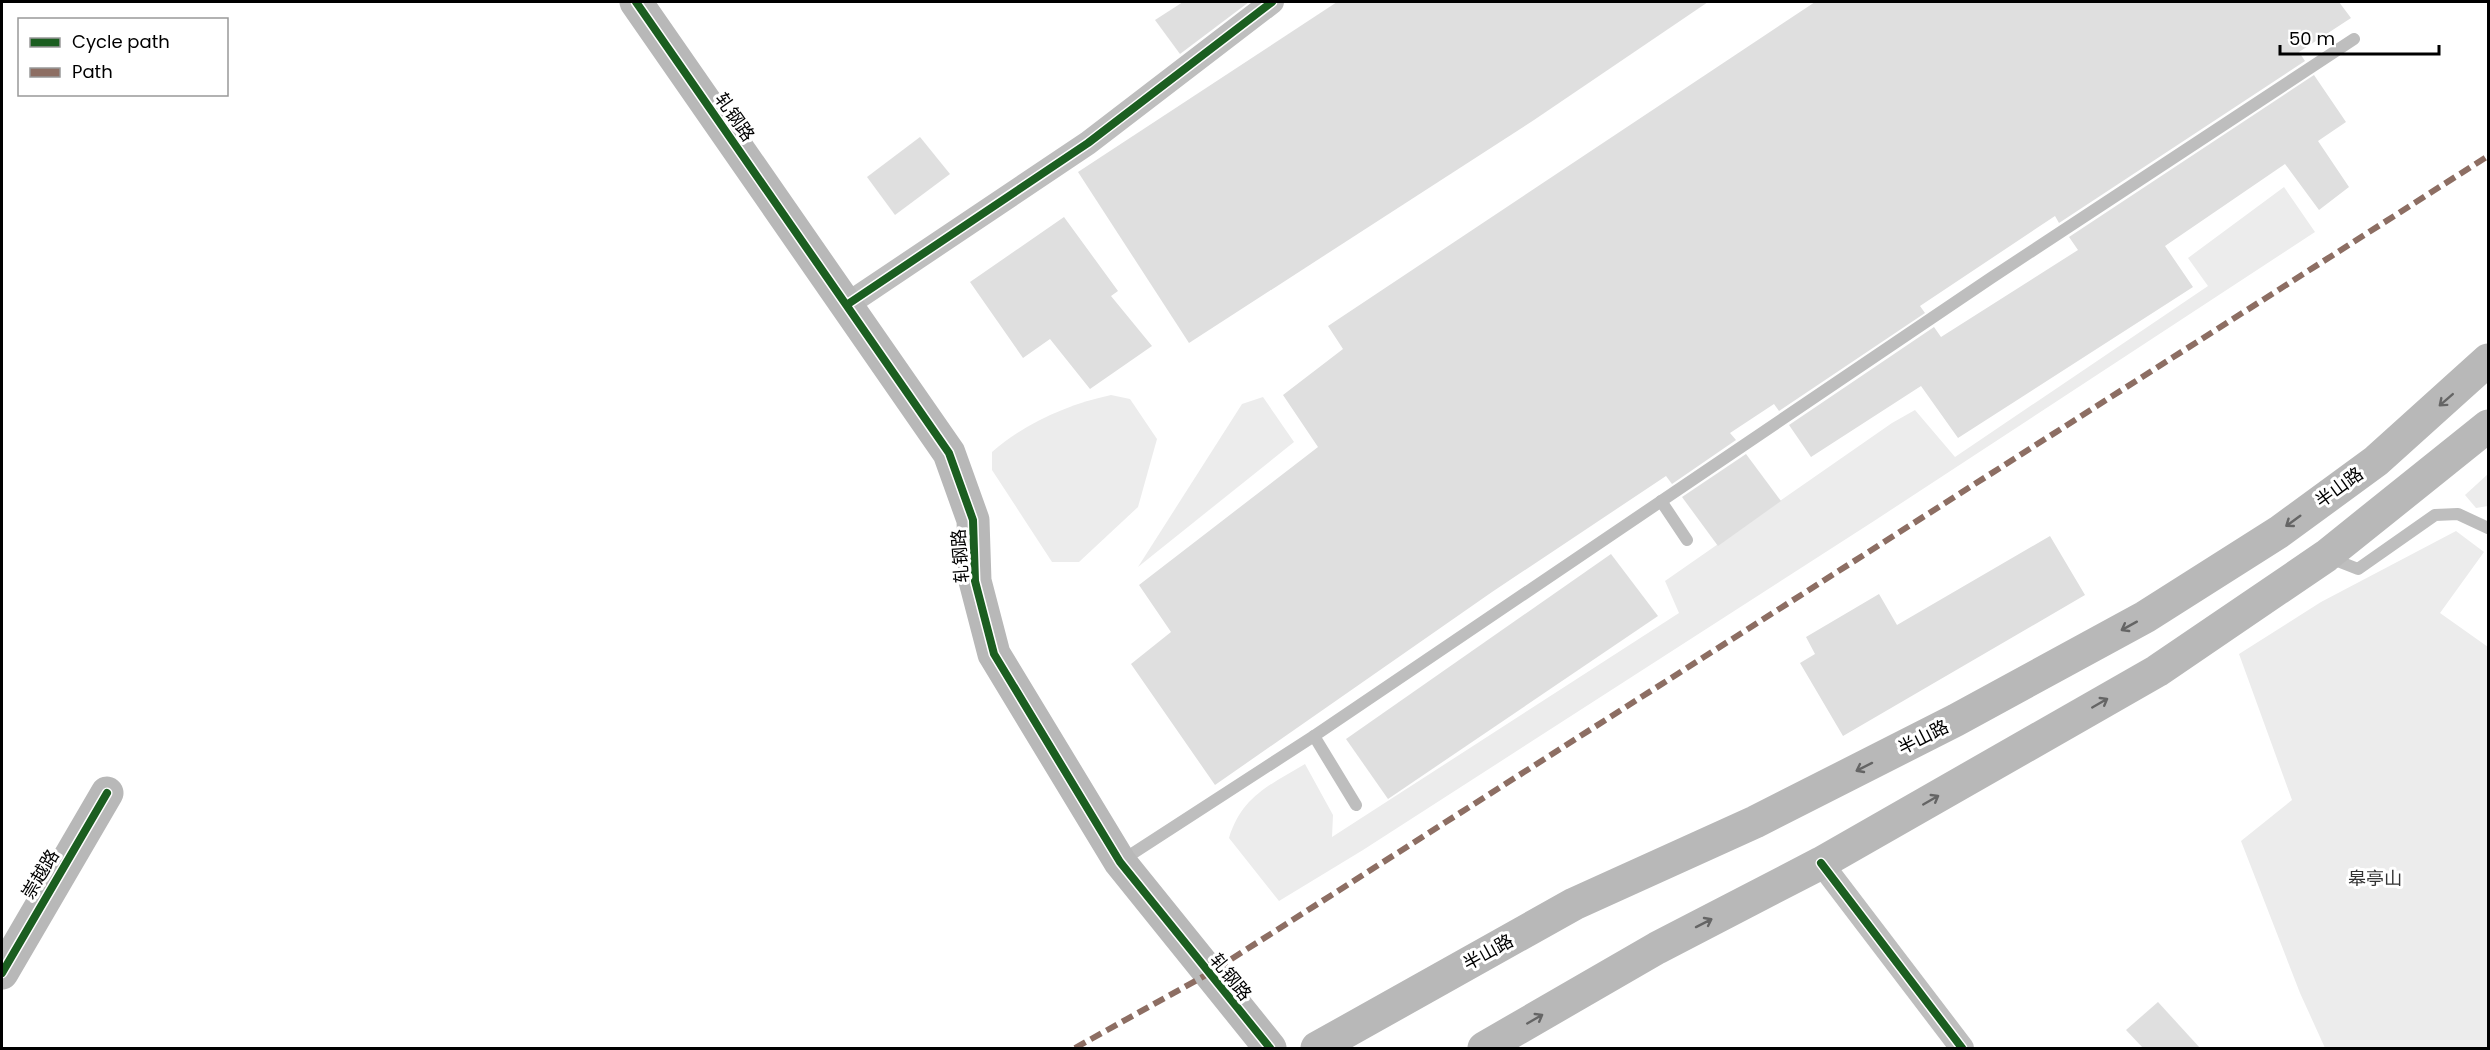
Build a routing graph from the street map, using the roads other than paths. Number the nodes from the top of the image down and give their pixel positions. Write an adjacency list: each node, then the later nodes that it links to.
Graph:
1 (636, 2): 4 (main road, 轧钢路)
2 (1272, 2): 4 (street)
3 (2354, 39): 7 (lane)
4 (848, 304): 14 (main road, 轧钢路)
5 (2488, 360): 18 (main road, 半山路, one-way to 18)
6 (2488, 426): 10 (main road)
7 (1661, 501): 9 (lane); 11 (lane)
8 (2488, 528): 10 (lane)
9 (1687, 540)
10 (2326, 556): 15 (main road, one-way to 10)
11 (1314, 736): 13 (lane); 14 (lane)
12 (107, 793): 16 (main road, 崇越路)
13 (1356, 805)
14 (1119, 862): 17 (main road, 轧钢路)
15 (1821, 863): 19 (main road, one-way to 15); 20 (street)
16 (2, 973)
17 (1270, 1048)
18 (1317, 1048)
19 (1484, 1048)
20 (1962, 1048)

